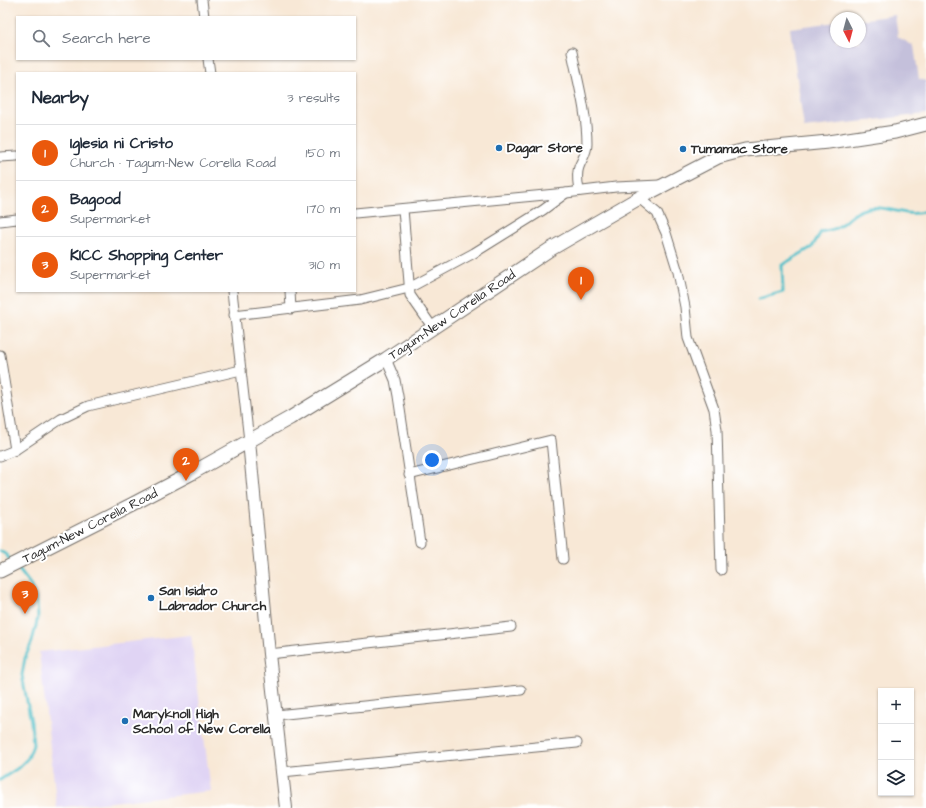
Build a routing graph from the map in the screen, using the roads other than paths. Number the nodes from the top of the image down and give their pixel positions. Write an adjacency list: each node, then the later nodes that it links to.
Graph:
1 (202, 0): 2 (street)
2 (204, 16)
3 (572, 52): 10 (street)
4 (208, 60): 5 (street)
5 (210, 72)
6 (926, 124): 9 (main road, Tagum-New Corella Road)
7 (16, 156): 8 (street)
8 (0, 157)
9 (662, 185): 10 (street); 12 (main road, Tagum-New Corella Road)
10 (578, 191): 11 (street)
11 (566, 193): 13 (street); 17 (street)
12 (639, 198): 22 (main road, Tagum-New Corella Road); 33 (street)
13 (403, 209): 14 (street); 17 (street)
14 (356, 213)
15 (16, 219): 16 (street)
16 (0, 221)
17 (409, 288): 20 (street); 22 (street)
18 (232, 292): 21 (street)
19 (290, 292): 20 (street)
20 (291, 309): 21 (street)
21 (234, 316): 25 (street)
22 (433, 328): 24 (main road, Tagum-New Corella Road)
23 (0, 355): 27 (street)
24 (386, 359): 26 (main road, Tagum-New Corella Road); 29 (street)
25 (241, 370): 26 (street); 27 (street)
26 (249, 441): 32 (main road, Tagum-New Corella Road); 35 (street)
27 (15, 450): 28 (street)
28 (0, 456)
29 (409, 475): 30 (street); 31 (street)
30 (420, 542)
31 (563, 559)
32 (3, 569)
33 (721, 570)
34 (511, 627): 35 (street)
35 (269, 654): 37 (street)
36 (521, 690): 37 (street)
37 (276, 715): 39 (street)
38 (577, 743): 39 (street)
39 (282, 772): 40 (street)
40 (286, 808)

